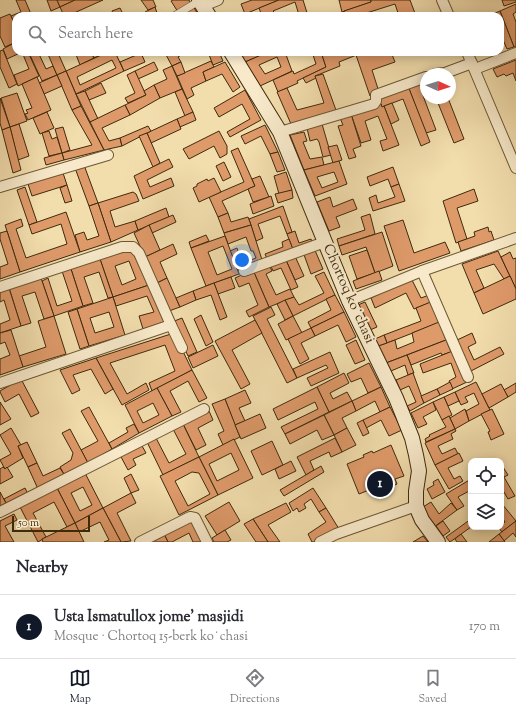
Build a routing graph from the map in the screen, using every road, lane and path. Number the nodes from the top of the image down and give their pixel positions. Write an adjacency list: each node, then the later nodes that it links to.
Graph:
1 (218, 0): 3 (street)
2 (442, 0): 5 (street)
3 (203, 6): 4 (street)
4 (186, 12)
5 (447, 12)
6 (516, 53): 9 (street)
7 (233, 56): 12 (main road, Chortoq koʻchasi)
8 (468, 56): 9 (street)
9 (473, 66): 10 (street); 13 (street)
10 (456, 70)
11 (420, 79): 12 (street)
12 (280, 132): 18 (main road, Chortoq koʻchasi)
13 (513, 153): 15 (street)
14 (108, 155): 16 (street)
15 (516, 168)
16 (0, 187)
17 (516, 238): 20 (street)
18 (325, 242): 19 (street); 22 (main road, Chortoq koʻchasi)
19 (244, 271)
20 (422, 271): 22 (street); 25 (street)
21 (0, 287): 23 (street)
22 (349, 301): 28 (main road, Chortoq koʻchasi)
23 (171, 325): 24 (street); 26 (street)
24 (182, 348)
25 (468, 376)
26 (0, 383)
27 (204, 409): 29 (street)
28 (416, 506): 32 (street); 33 (main road, Chortoq koʻchasi)
29 (0, 512)
30 (140, 542): 31 (street)
31 (207, 542)
32 (320, 542)
33 (438, 542)

